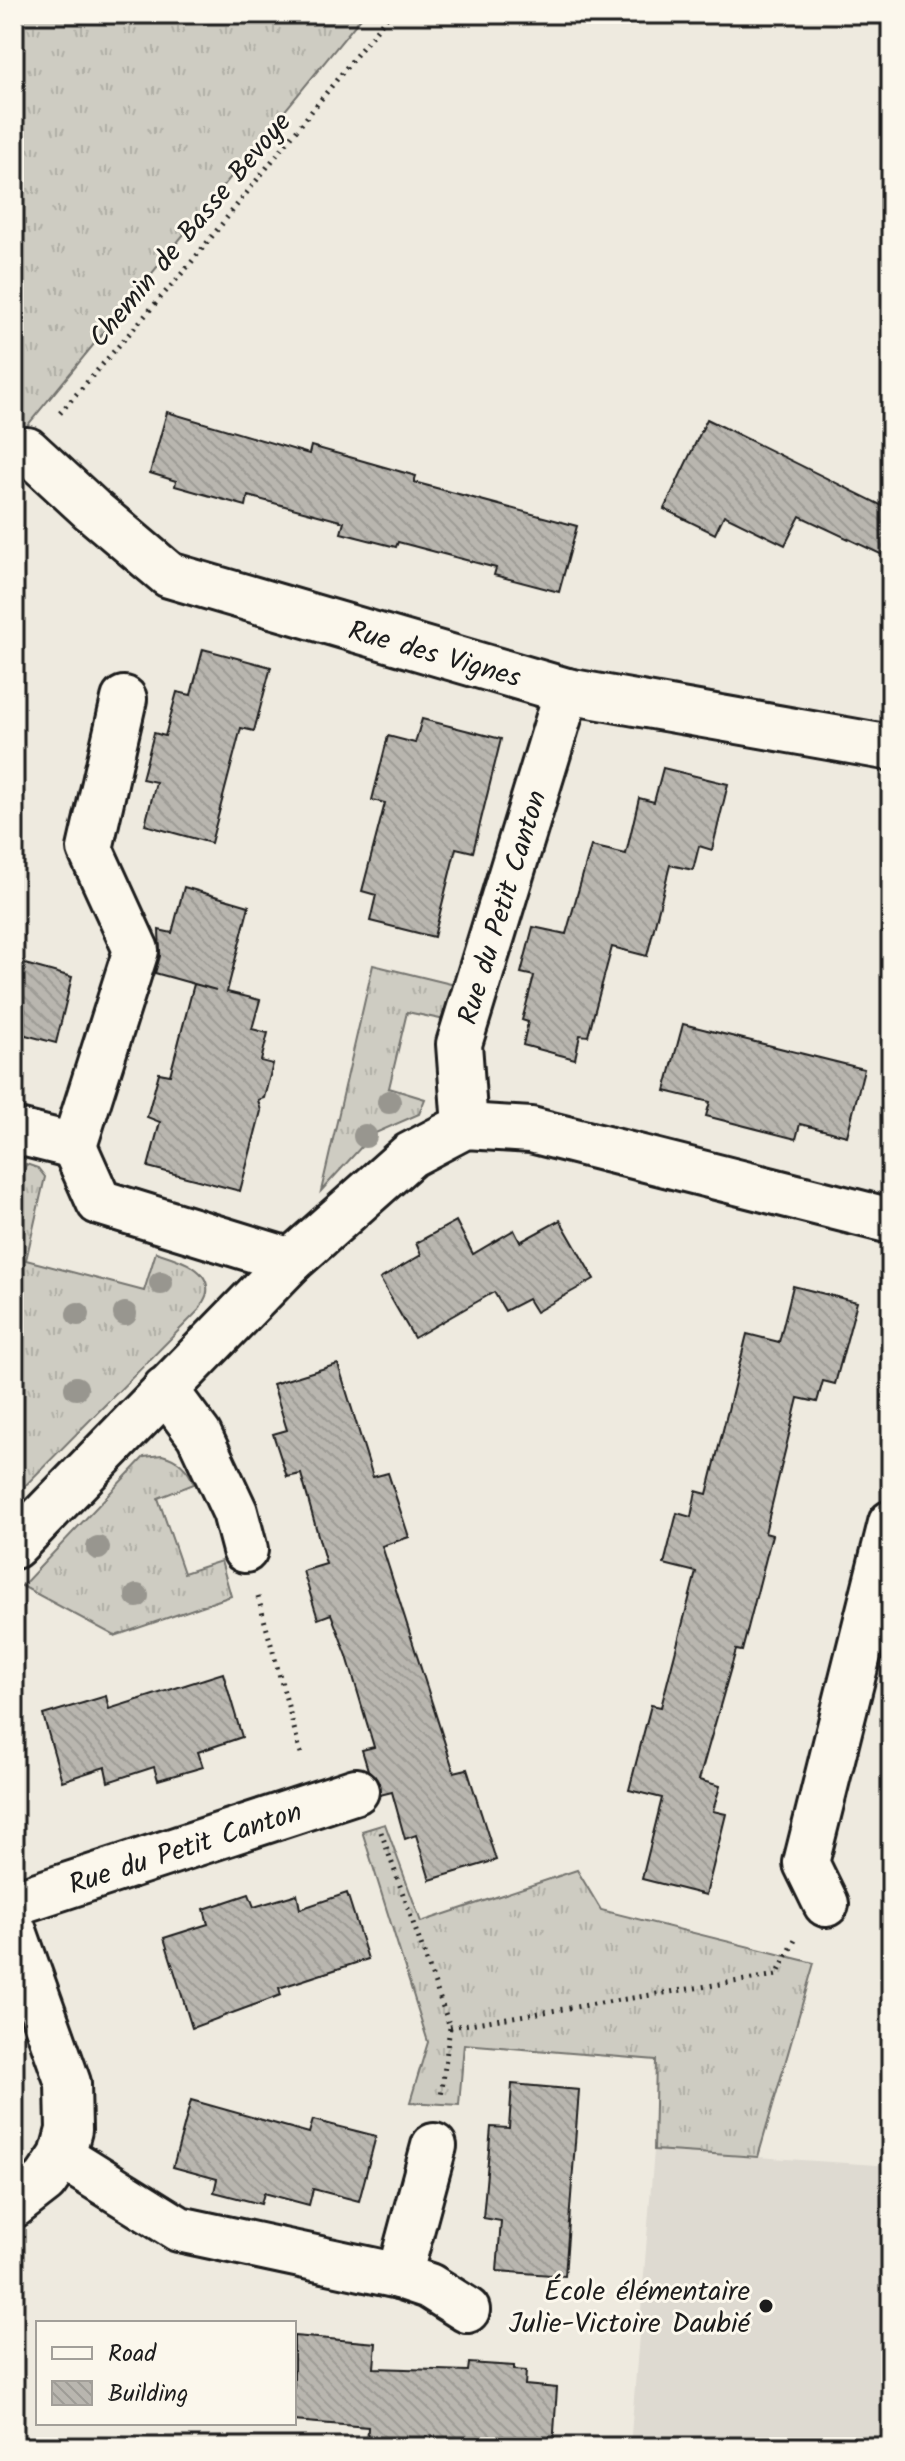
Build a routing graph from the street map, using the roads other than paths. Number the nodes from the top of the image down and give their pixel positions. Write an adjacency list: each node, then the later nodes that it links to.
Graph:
1 (27, 450): 2 (street, Rue des Vignes)
2 (567, 691): 4 (street, Rue des Vignes); 5 (street, Rue du Petit Canton)
3 (124, 699): 7 (street)
4 (891, 748)
5 (465, 1126): 8 (street); 9 (street)
6 (14, 1131): 7 (street)
7 (74, 1146): 9 (street)
8 (891, 1221)
9 (291, 1261): 10 (street)
10 (165, 1389): 12 (street); 13 (street)
11 (891, 1523): 16 (street)
12 (14, 1546)
13 (245, 1550)
14 (356, 1791): 15 (street, Rue du Petit Canton)
15 (14, 1903)
16 (826, 1904)
17 (14, 1931): 19 (street)
18 (434, 2146): 21 (street)
19 (62, 2156): 20 (street); 21 (street)
20 (14, 2205)
21 (399, 2276): 22 (street)
22 (467, 2310)

